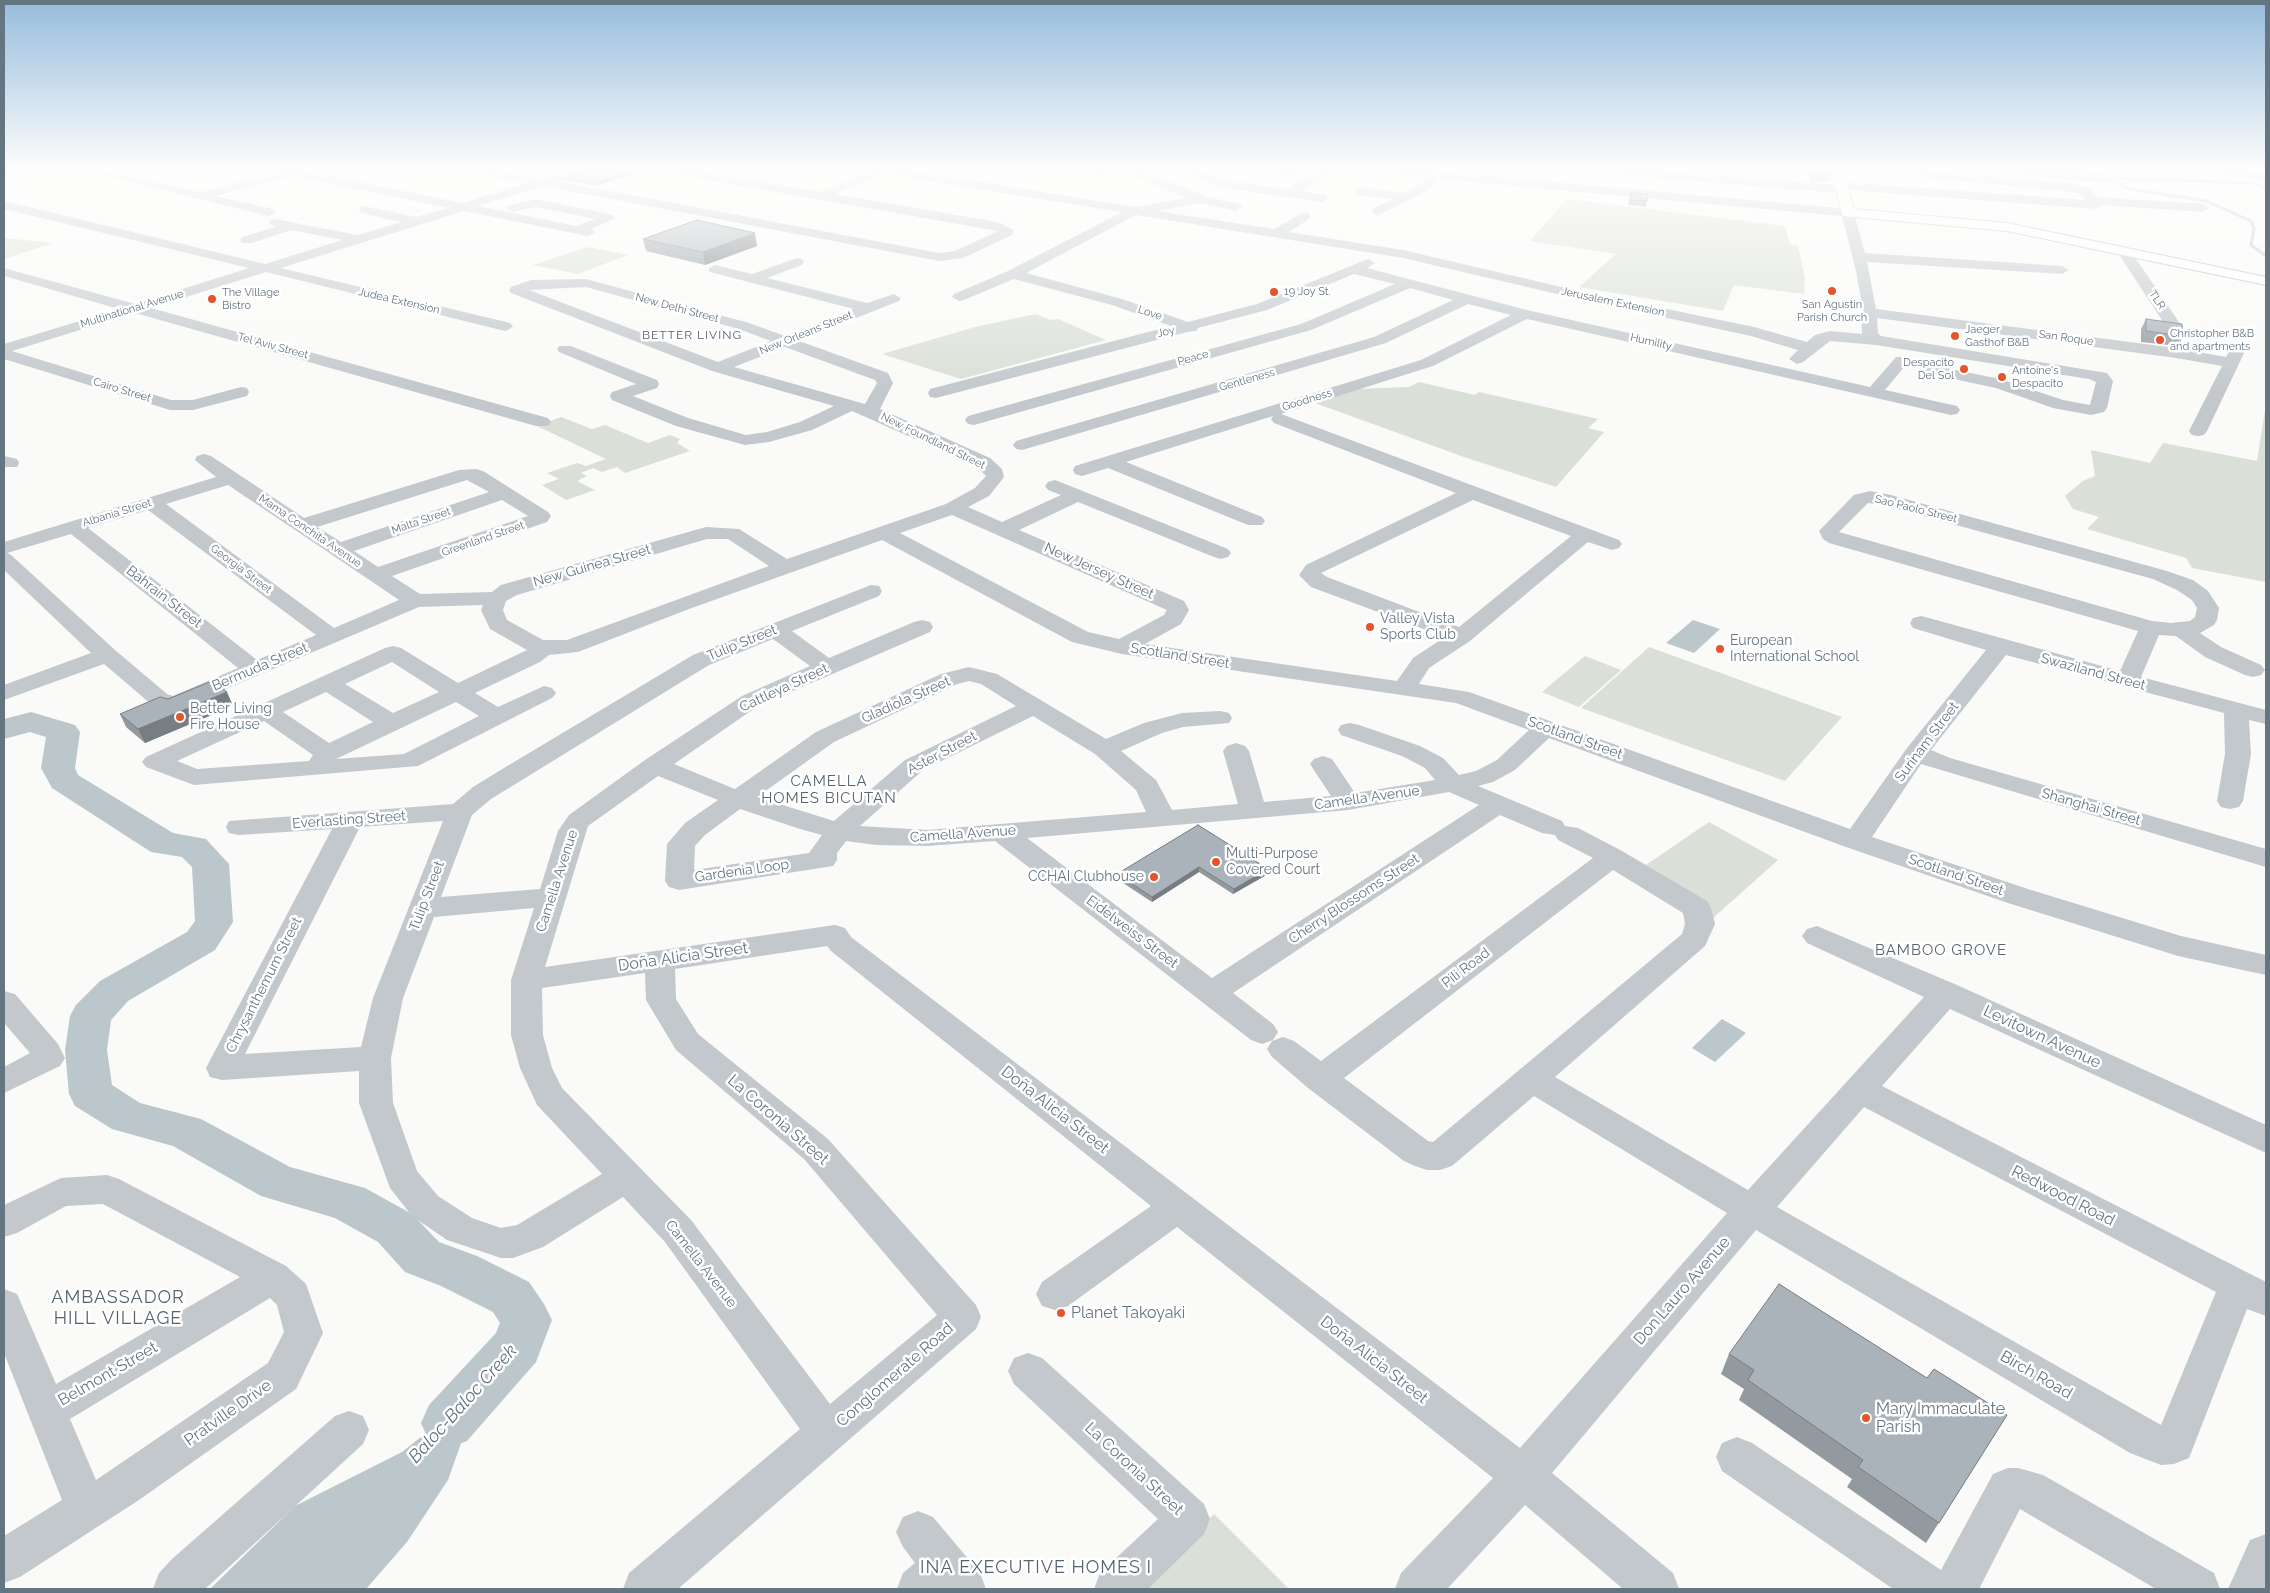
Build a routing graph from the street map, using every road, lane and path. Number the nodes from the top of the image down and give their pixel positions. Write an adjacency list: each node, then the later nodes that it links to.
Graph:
1 (163, 244): 13 (street)
2 (343, 244): 13 (street, Multinational Avenue)
3 (878, 244): 4 (street)
4 (981, 244)
5 (1070, 244): 18 (street)
6 (1338, 244): 10 (street, Jerusalem Extension)
7 (1857, 244): 11 (street)
8 (2094, 244): 9 (main road)
9 (2123, 250): 20 (main road); 30 (street, TLR)
10 (1390, 253): 15 (street, Joy); 38 (street, Jerusalem Extension)
11 (1860, 257): 16 (street); 28 (street)
12 (797, 262): 19 (street)
13 (263, 269): 26 (street, Multinational Avenue); 31 (street, Judea Extension)
14 (715, 269): 19 (street)
15 (1353, 269): 21 (street, Humility); 32 (street, Joy)
16 (2062, 270)
17 (4, 272): 26 (street, Tel Aviv Street)
18 (1014, 274): 23 (street); 32 (street, Love)
19 (754, 278): 27 (street)
20 (2266, 281)
21 (1408, 284): 25 (street, Humility); 36 (street, Peace)
22 (516, 290): 34 (street, New Delhi Street); 41 (street, New Foundland Street)
23 (959, 297)
24 (894, 298): 27 (street, New Orleans Street)
25 (1466, 299): 29 (street, Humility); 42 (street, Gentleness)
26 (135, 308): 37 (street, Multinational Avenue); 54 (street, Tel Aviv Street)
27 (868, 308): 34 (street, New Orleans Street)
28 (1870, 313): 33 (street); 55 (street, San Roque)
29 (1525, 314): 44 (street, Humility); 46 (street, Goodness)
30 (2173, 325)
31 (505, 326)
32 (1189, 327): 36 (street, Love); 48 (street, Joy)
33 (1876, 340): 38 (street); 43 (street)
34 (784, 341): 41 (street, New Orleans Street); 51 (street, New Delhi Street)
35 (580, 344): 49 (street)
36 (1234, 347): 42 (street, Love); 53 (street, Peace)
37 (4, 348)
38 (1809, 348): 44 (street)
39 (4, 354): 45 (street, Cairo Street)
40 (1902, 360): 47 (street)
41 (718, 368): 49 (street, New Foundland Street)
42 (1284, 369): 46 (street, Love); 56 (street, Gentleness)
43 (1927, 369)
44 (1785, 372): 47 (street, Humility)
45 (241, 392)
46 (1335, 392): 58 (street, Goodness)
47 (1875, 392): 50 (street, Humility)
48 (936, 393)
49 (851, 405): 51 (street, New Foundland Street)
50 (1951, 410)
51 (870, 411): 66 (street, New Foundland Street)
52 (1280, 419): 63 (street)
53 (974, 420)
54 (542, 422)
55 (2198, 431)
56 (1022, 445)
57 (204, 460): 60 (street, Mama Conchita Avenue)
58 (1109, 462): 59 (street, Goodness); 67 (street)
59 (1082, 470)
60 (231, 478): 65 (street, Albania Street); 68 (street, Mama Conchita Avenue)
61 (1055, 486): 64 (street)
62 (504, 493): 68 (street, Greenland Street); 75 (street, Malta Street); 79 (street, Greenland Street)
63 (1472, 493): 72 (street); 89 (street)
64 (1078, 495): 70 (street); 76 (street)
65 (150, 502): 69 (street, Albania Street); 88 (street, Georgia Street)
66 (953, 508): 70 (street, New Jersey Street); 71 (street, New Foundland Street)
67 (1255, 521)
68 (302, 525): 75 (street, Mama Conchita Avenue)
69 (73, 526): 74 (street, Albania Street); 95 (street, Bahrain Street)
70 (1004, 529): 90 (street, New Jersey Street)
71 (884, 533): 78 (street, New Foundland Street); 90 (street, Scotland Street)
72 (1585, 534): 73 (street); 89 (street)
73 (1612, 544)
74 (4, 548)
75 (338, 550): 79 (street, Mama Conchita Avenue)
76 (1221, 553)
77 (4, 559): 93 (street, Bermuda Street)
78 (785, 567): 81 (street, New Guinea Street); 92 (street, New Foundland Street)
79 (376, 575): 82 (street, Mama Conchita Avenue)
80 (871, 591): 86 (street, Tulip Street)
81 (497, 598): 82 (street); 92 (street)
82 (415, 601): 88 (street, Bermuda Street)
83 (1922, 623): 91 (street, Swaziland Street)
84 (922, 627): 94 (street, Cattleya Street)
85 (2151, 628): 87 (street, Sao Paolo Street); 87 (street, Sao Paolo Street); 97 (street)
86 (774, 629): 94 (street); 124 (street, Tulip Street)
87 (2180, 629): 96 (street)
88 (331, 636): 95 (street, Bermuda Street)
89 (1462, 636): 100 (street)
90 (1122, 646): 100 (street, Scotland Street)
91 (2001, 646): 97 (street, Swaziland Street); 114 (street, Surinam Street)
92 (543, 648): 101 (street)
93 (107, 655): 95 (street, Bermuda Street); 99 (street)
94 (826, 667): 117 (street, Cattleya Street)
95 (254, 669)
96 (2253, 670)
97 (2127, 681): 104 (street, Swaziland Street)
98 (328, 683): 101 (street); 105 (street); 109 (street)
99 (8, 686)
100 (1405, 689): 110 (street, Scotland Street)
101 (457, 692): 106 (street); 109 (street)
102 (544, 694): 106 (street)
103 (1032, 706): 112 (street, Gladiola Street); 119 (street, Gladiola Street); 128 (street, Aster Street)
104 (2236, 709): 107 (street, Swaziland Street); 120 (street)
105 (266, 711): 115 (street); 115 (street)
106 (497, 717): 115 (street)
107 (2266, 717)
108 (1220, 718): 112 (street)
109 (392, 723): 115 (street)
110 (1544, 728): 118 (street, Camella Avenue); 130 (street, Scotland Street)
111 (1350, 730): 118 (street)
112 (1104, 749): 125 (street, Gladiola Street)
113 (1236, 751): 123 (street)
114 (1916, 753): 130 (street, Surinam Street); 132 (street, Shanghai Street)
115 (322, 760)
116 (1323, 764): 121 (street)
117 (654, 765): 119 (street, Camella Avenue); 133 (street, Camella Avenue)
118 (1454, 785): 121 (street, Camella Avenue); 122 (street)
119 (737, 799): 128 (street, Camella Avenue); 128 (street, Gardenia Loop)
120 (2230, 801)
121 (1348, 802): 123 (street, Camella Avenue)
122 (1497, 805): 131 (street); 139 (street, Cherry Blossoms Street)
123 (1253, 811): 125 (street, Camella Avenue)
124 (460, 812): 126 (street, Everlasting Street); 134 (street, Tulip Street)
125 (1162, 819): 129 (street, Camella Avenue)
126 (350, 820): 127 (street, Everlasting Street); 142 (street, Chrysanthemum Street)
127 (239, 827)
128 (839, 831): 129 (street, Camella Avenue)
129 (1001, 832): 139 (street, Eidelweiss Street)
130 (1856, 841): 137 (street, Scotland Street)
131 (1612, 857): 143 (street, Pili Road); 144 (street)
132 (2266, 858)
133 (551, 897): 134 (street); 138 (street, Camella Avenue)
134 (423, 908): 142 (street, Tulip Street)
135 (1817, 936): 140 (street, Levitown Avenue)
136 (660, 960): 138 (street, Doña Alicia Street); 149 (street, Doña Alicia Street); 156 (street, La Coronia Street)
137 (2266, 965)
138 (526, 980): 148 (street, Camella Avenue)
139 (1211, 993): 143 (street, Eidelweiss Street)
140 (1946, 993): 146 (street, Don Lauro Avenue); 147 (street, Levitown Avenue)
141 (4, 1002): 145 (street)
142 (375, 1058): 148 (street, Tulip Street)
143 (1320, 1079): 144 (street, Eidelweiss Street)
144 (1532, 1080): 150 (street)
145 (4, 1081)
146 (1860, 1090): 150 (street, Don Lauro Avenue); 153 (street, Redwood Road)
147 (2266, 1140)
148 (626, 1177): 160 (street, Camella Avenue)
149 (1178, 1206): 154 (street); 162 (street, Doña Alicia Street)
150 (1754, 1210): 153 (street, Birch Road); 162 (street, Don Lauro Avenue)
151 (4, 1222): 152 (street, Pratville Drive)
152 (273, 1278): 158 (street, Belmont Street); 163 (street, Pratville Drive)
153 (2252, 1293)
154 (1055, 1294)
155 (4, 1306): 158 (street)
156 (962, 1317): 160 (street, Conglomerate Road)
157 (1028, 1371): 170 (street, La Coronia Street)
158 (47, 1411): 163 (street)
159 (349, 1430): 168 (street)
160 (828, 1434): 169 (street)
161 (1737, 1457): 173 (street)
162 (1523, 1476): 171 (street, Don Lauro Avenue); 172 (street, Doña Alicia Street)
163 (87, 1509): 166 (street, Pratville Drive)
164 (918, 1532): 167 (street)
165 (2266, 1556): 176 (street)
166 (4, 1561)
167 (943, 1582)
168 (175, 1589)
169 (645, 1589)
170 (1116, 1589)
171 (1417, 1589)
172 (1657, 1589)
173 (1931, 1589)
174 (1955, 1589): 175 (street)
175 (2198, 1589)
176 (2250, 1589)

